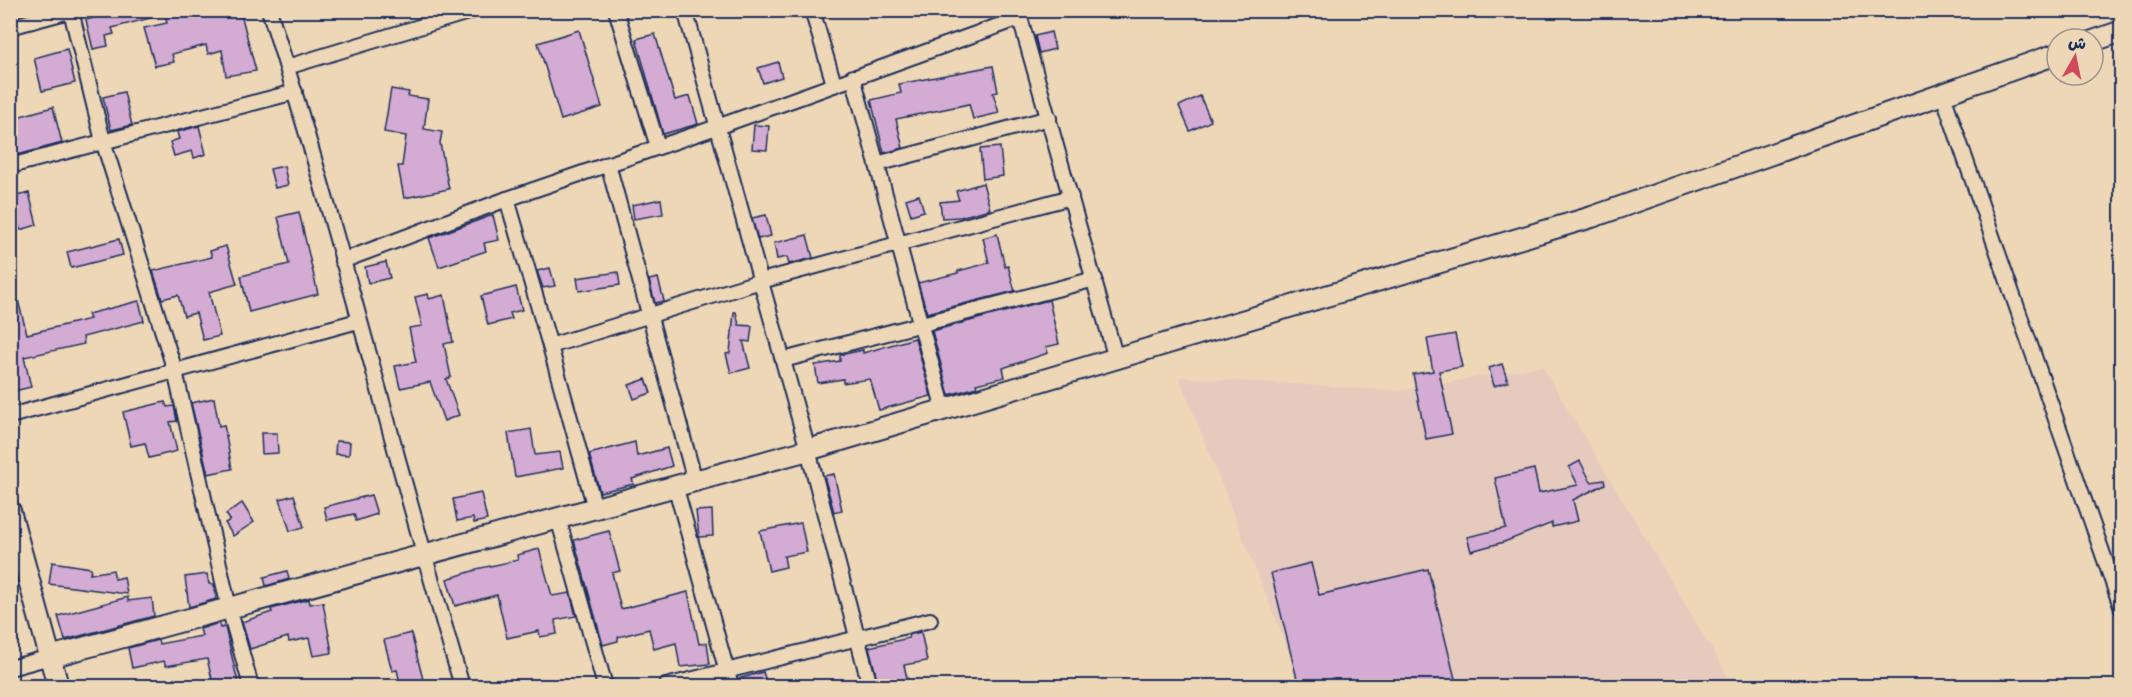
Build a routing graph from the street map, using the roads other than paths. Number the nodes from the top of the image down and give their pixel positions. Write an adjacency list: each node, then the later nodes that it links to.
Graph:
1 (268, 10): 11 (street)
2 (616, 10): 19 (street)
3 (685, 10): 17 (street)
4 (812, 10): 13 (street)
5 (72, 11): 7 (street); 18 (street)
6 (467, 12): 11 (street)
7 (10, 27)
8 (2121, 31): 9 (main road)
9 (2105, 37)
10 (2045, 58): 15 (main road)
11 (286, 67): 14 (street)
12 (853, 77): 13 (street); 16 (street); 21 (street)
13 (834, 84): 17 (street)
14 (295, 92): 18 (street); 26 (street)
15 (1943, 95): 33 (main road); 45 (street)
16 (1049, 118): 21 (street); 23 (street)
17 (717, 126): 19 (street); 28 (street)
18 (103, 141): 22 (street); 35 (street)
19 (658, 147): 20 (street)
20 (608, 164): 24 (street); 29 (street)
21 (877, 164): 25 (street)
22 (10, 166)
23 (1071, 197): 25 (street); 27 (street)
24 (507, 199): 26 (street); 32 (street)
25 (899, 244): 28 (street); 31 (street)
26 (342, 261): 30 (street)
27 (1095, 279): 31 (street); 33 (street)
28 (761, 281): 29 (street); 34 (street)
29 (650, 316): 32 (street); 39 (street)
30 (358, 321): 35 (street); 43 (street)
31 (921, 325): 34 (street); 36 (street)
32 (550, 346): 40 (street)
33 (1116, 358): 36 (main road)
34 (783, 360): 38 (street)
35 (176, 370): 37 (street); 44 (street)
36 (944, 410): 38 (main road)
37 (10, 416)
38 (808, 450): 39 (main road); 47 (street)
39 (685, 483): 40 (main road); 50 (street)
40 (595, 508): 42 (main road)
41 (10, 511): 48 (main road)
42 (558, 518): 43 (main road); 54 (street)
43 (423, 555): 44 (main road); 53 (street)
44 (229, 608): 48 (main road); 52 (street)
45 (2121, 609)
46 (930, 620): 47 (street)
47 (858, 639): 50 (street); 57 (street)
48 (50, 657): 49 (street); 51 (main road)
49 (10, 668)
50 (727, 671): 55 (street); 56 (street)
51 (58, 687)
52 (251, 687)
53 (462, 687)
54 (604, 687)
55 (666, 687)
56 (731, 687)
57 (870, 687)

